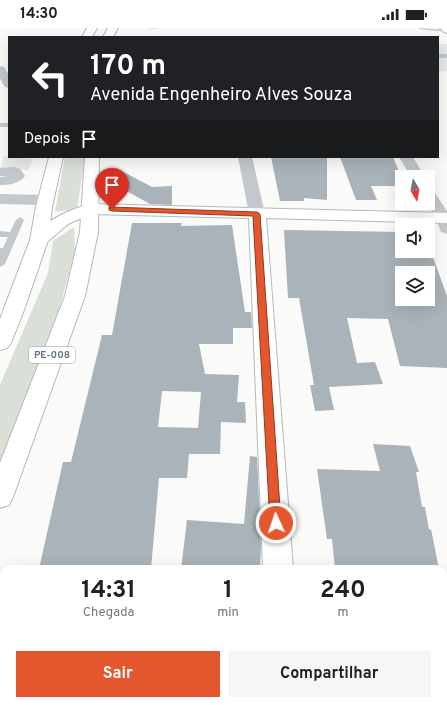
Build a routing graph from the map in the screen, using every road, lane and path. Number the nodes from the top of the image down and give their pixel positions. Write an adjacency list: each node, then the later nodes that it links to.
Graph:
1 (150, 28): 2 (path)
2 (158, 28)
3 (420, 28): 4 (lane)
4 (446, 29)
5 (0, 69): 6 (street)
6 (8, 84)
7 (55, 158): 15 (main road)
8 (92, 158): 17 (main road, PE-008)
9 (245, 158): 18 (street)
10 (407, 158): 11 (street)
11 (414, 170)
12 (0, 172): 13 (street)
13 (0, 181)
14 (0, 199): 15 (street)
15 (46, 200): 23 (main road)
16 (435, 204): 20 (street)
17 (90, 209): 18 (main road); 23 (main road); 28 (main road, PE-008)
18 (257, 214): 20 (main road); 29 (main road)
19 (20, 220): 22 (lane)
20 (446, 221)
21 (0, 234): 22 (lane)
22 (14, 234): 24 (lane)
23 (39, 240): 26 (main road)
24 (3, 251): 25 (lane)
25 (0, 264)
26 (7, 310): 27 (main road)
27 (0, 343)
28 (0, 497)
29 (278, 565)

